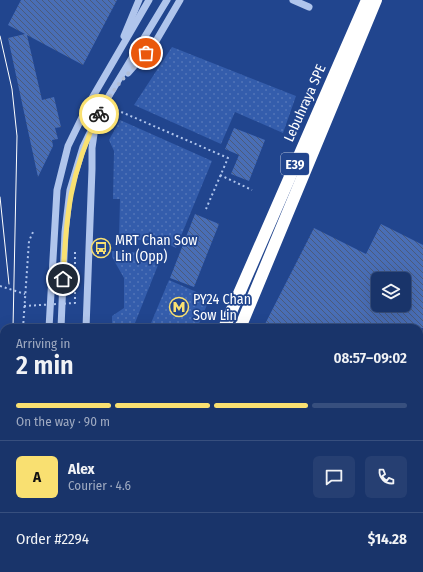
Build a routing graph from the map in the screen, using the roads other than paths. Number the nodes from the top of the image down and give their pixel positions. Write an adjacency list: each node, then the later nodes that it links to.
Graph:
1 (139, 0): 9 (street)
2 (149, 0): 9 (street)
3 (167, 0): 10 (street)
4 (180, 0): 10 (street)
5 (293, 0): 8 (street)
6 (367, 0): 15 (highway, Lebuhraya SPE / E39)
7 (376, 0): 16 (highway, Lebuhraya SPE / E39)
8 (309, 7)
9 (117, 55): 12 (street)
10 (116, 87): 11 (street)
11 (96, 119): 13 (street); 14 (street)
12 (49, 324)
13 (61, 324)
14 (86, 324)
15 (226, 324)
16 (242, 324)

